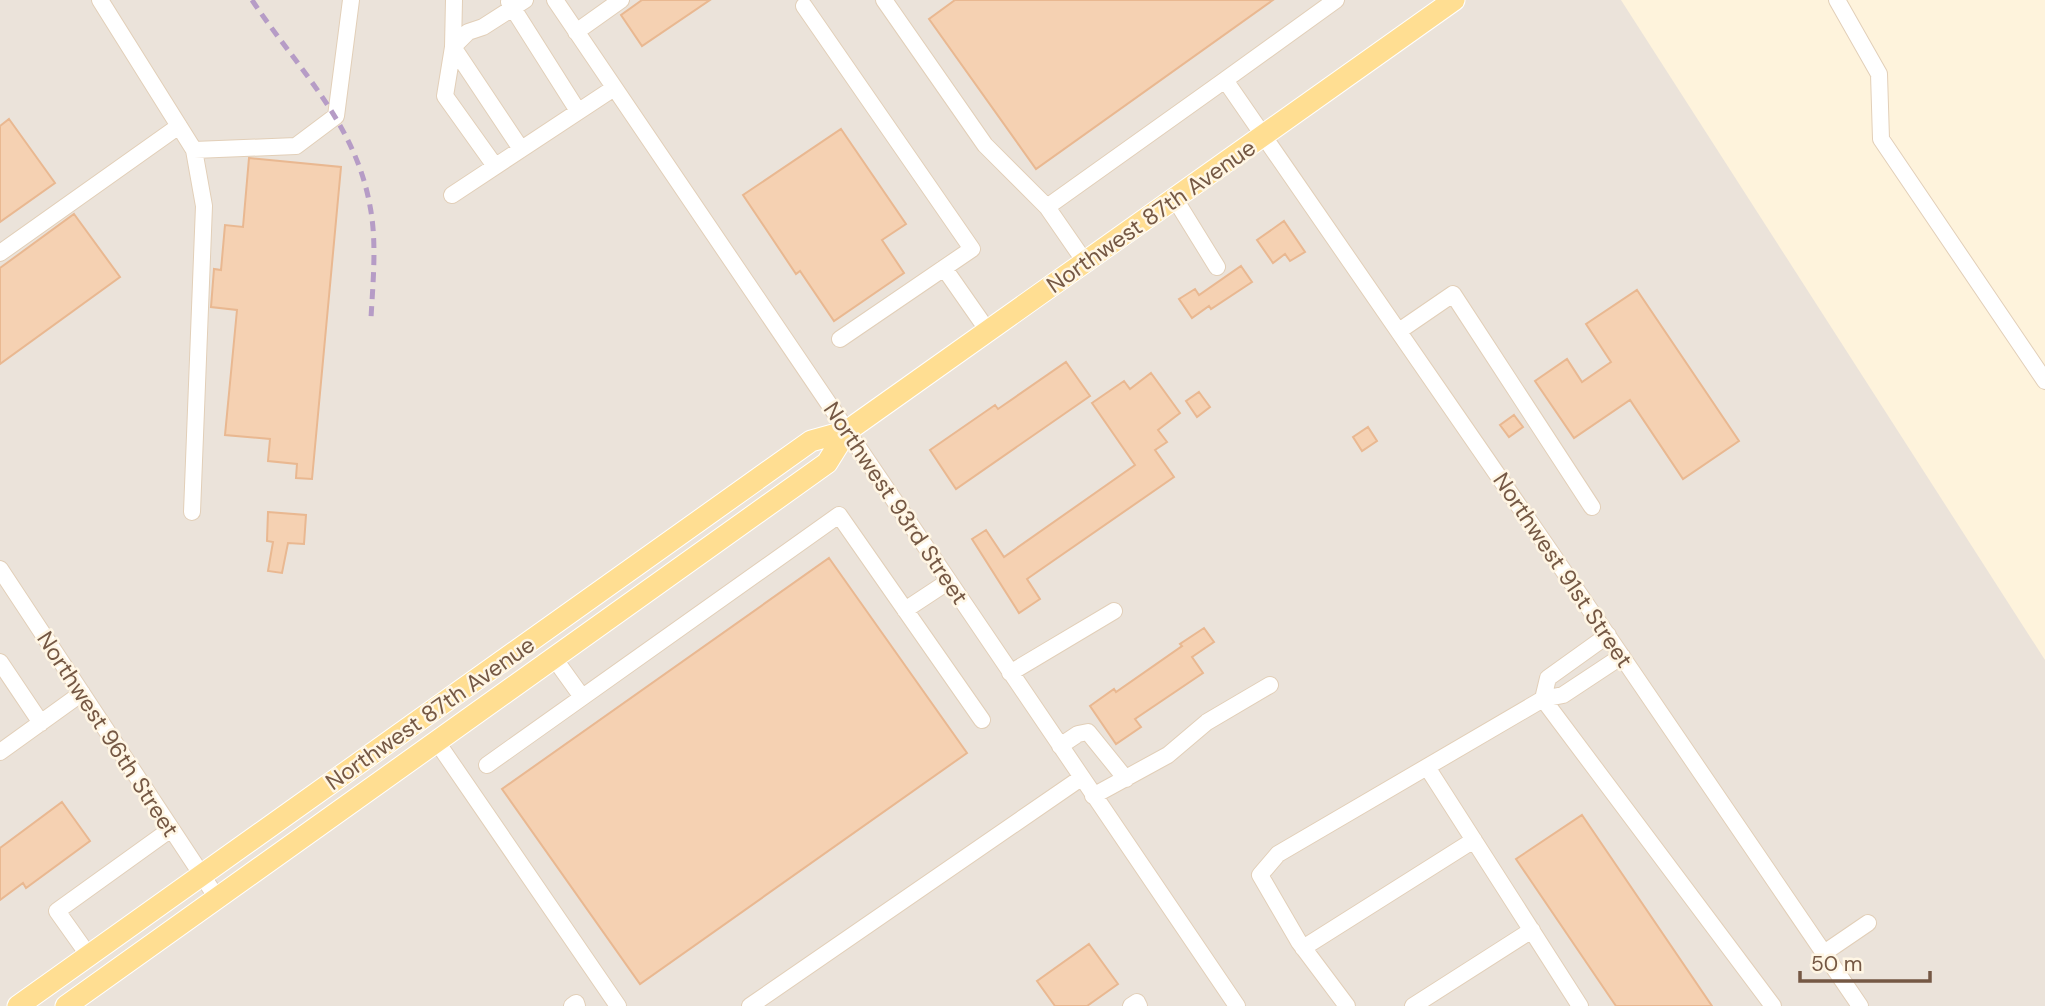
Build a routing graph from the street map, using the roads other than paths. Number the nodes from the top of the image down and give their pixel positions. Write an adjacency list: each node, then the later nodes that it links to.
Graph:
1 (100, 0): 17 (street)
2 (351, 0): 20 (street)
3 (454, 0): 13 (street)
4 (555, 0): 12 (street, Northwest 93rd Street)
5 (621, 0): 12 (street)
6 (884, 0): 24 (street)
7 (1336, 0): 14 (street)
8 (1454, 0): 18 (main road, Northwest 87th Avenue)
9 (1837, 0): 32 (street)
10 (515, 3): 13 (street); 16 (street)
11 (804, 6): 28 (street)
12 (576, 32): 15 (street, Northwest 93rd Street)
13 (453, 47): 19 (street); 21 (street)
14 (1225, 80): 18 (street, Northwest 91st Street); 24 (street)
15 (614, 88): 16 (street); 33 (street, Northwest 93rd Street)
16 (578, 111): 19 (street)
17 (179, 127): 20 (street); 25 (street)
18 (1264, 135): 23 (main road, Northwest 87th Avenue); 30 (street, Northwest 91st Street)
19 (521, 149): 21 (street)
20 (194, 150): 35 (street)
21 (495, 166): 22 (street)
22 (452, 195)
23 (1175, 199): 26 (main road, Northwest 87th Avenue); 27 (street)
24 (1046, 207): 26 (street)
25 (0, 253)
26 (1085, 262): 29 (main road, Northwest 87th Avenue)
27 (1217, 267)
28 (944, 268): 29 (street); 31 (street)
29 (988, 331): 33 (main road, Northwest 87th Avenue)
30 (1399, 331): 34 (street); 40 (street, Northwest 91st Street)
31 (840, 339)
32 (2045, 381)
33 (847, 431): 37 (street, Northwest 93rd Street); 42 (main road, Northwest 87th Avenue); 61 (main road, Northwest 87th Avenue)
34 (1592, 507)
35 (192, 512)
36 (0, 569): 46 (street, Northwest 96th Street)
37 (949, 581): 38 (street); 44 (street, Northwest 93rd Street)
38 (905, 610): 47 (street); 49 (street)
39 (1114, 611): 44 (street)
40 (1608, 635): 41 (street, Northwest 91st Street); 48 (street)
41 (1622, 656): 48 (street); 66 (street, Northwest 91st Street)
42 (554, 658): 47 (street); 51 (main road, Northwest 87th Avenue)
43 (0, 662): 50 (street)
44 (1010, 673): 52 (street, Northwest 93rd Street)
45 (1270, 685): 57 (street)
46 (82, 694): 50 (street); 59 (street, Northwest 96th Street)
47 (582, 697): 54 (street)
48 (1543, 698): 55 (street); 80 (street)
49 (982, 720)
50 (41, 723): 53 (street)
51 (437, 742): 62 (main road, Northwest 87th Avenue); 72 (street)
52 (1060, 746): 56 (street, Northwest 93rd Street); 57 (street)
53 (0, 752)
54 (487, 765)
55 (1427, 766): 60 (street); 65 (street)
56 (1081, 778): 58 (street, Northwest 93rd Street); 73 (street)
57 (1126, 779): 58 (street)
58 (1093, 796): 76 (street, Northwest 93rd Street)
59 (171, 829): 61 (street, Northwest 96th Street); 67 (street)
60 (1474, 840): 64 (street); 65 (street)
61 (202, 875): 62 (street, Northwest 96th Street); 67 (main road, Northwest 87th Avenue)
62 (217, 898): 69 (main road, Northwest 87th Avenue)
63 (1868, 923): 66 (street)
64 (1532, 930): 78 (street); 79 (street)
65 (1303, 948): 77 (street)
66 (1824, 953): 81 (street, Northwest 91st Street)
67 (89, 956): 68 (main road, Northwest 87th Avenue)
68 (18, 1006)
69 (65, 1006)
70 (572, 1006): 71 (street)
71 (577, 1006)
72 (618, 1006)
73 (750, 1006)
74 (1131, 1006): 75 (street)
75 (1139, 1006)
76 (1237, 1006)
77 (1347, 1006)
78 (1413, 1006)
79 (1580, 1006)
80 (1773, 1006)
81 (1860, 1006)

